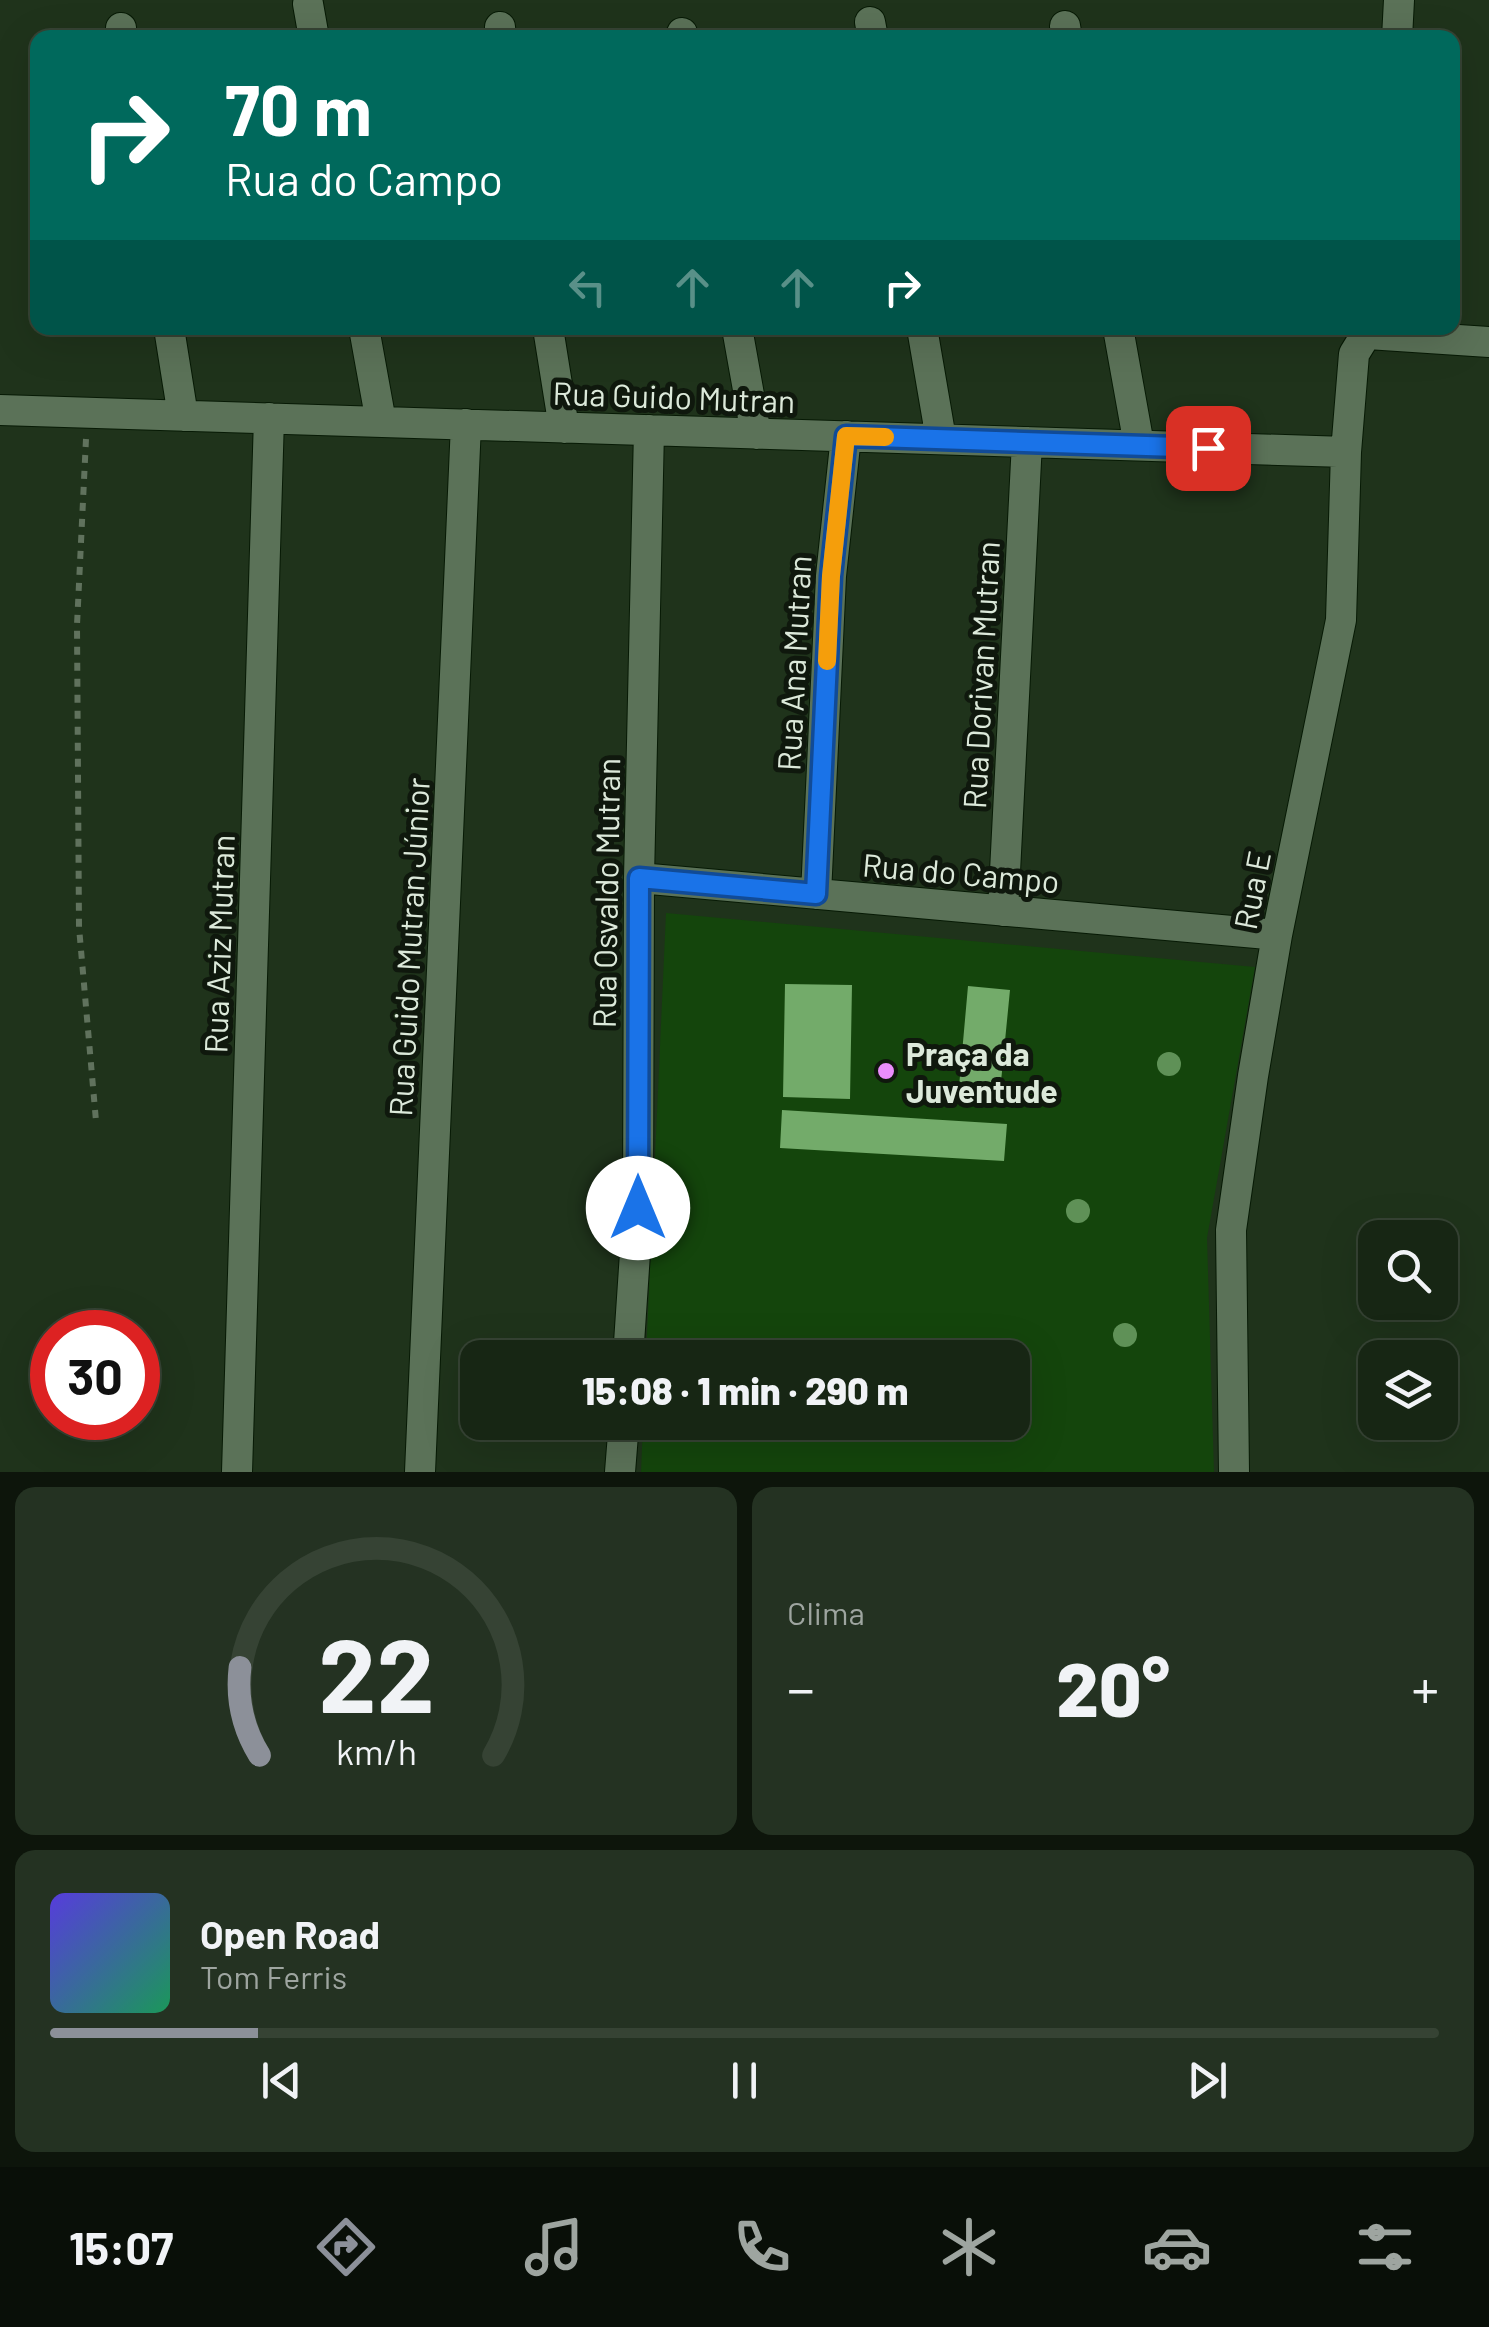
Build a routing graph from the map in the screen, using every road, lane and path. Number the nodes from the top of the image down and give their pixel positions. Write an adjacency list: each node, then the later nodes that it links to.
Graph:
1 (1398, 0): 4 (street)
2 (308, 4): 3 (street)
3 (313, 30)
4 (1398, 30)
5 (170, 335): 16 (street)
6 (365, 335): 18 (street)
7 (549, 335): 20 (street)
8 (738, 335): 22 (street)
9 (923, 335): 24 (street)
10 (1119, 335): 26 (street)
11 (1366, 335): 27 (street, Rua E)
12 (1413, 335): 13 (street)
13 (1489, 342)
14 (0, 410): 15 (street, Rua Guido Mutran)
15 (88, 413): 16 (street, Rua Guido Mutran); 32 (path)
16 (183, 416): 17 (street, Rua Guido Mutran)
17 (268, 418): 18 (street, Rua Guido Mutran); 35 (street, Rua Aziz Mutran)
18 (381, 422): 19 (street, Rua Guido Mutran)
19 (466, 424): 20 (street, Rua Guido Mutran); 36 (street, Rua Guido Mutran Júnior)
20 (564, 428): 21 (street, Rua Guido Mutran)
21 (649, 430): 22 (street, Rua Guido Mutran); 28 (street, Rua Osvaldo Mutran)
22 (756, 434): 23 (street, Rua Guido Mutran)
23 (846, 436): 24 (street, Rua Guido Mutran); 29 (street, Rua Ana Mutran)
24 (941, 439): 25 (street, Rua Guido Mutran)
25 (1027, 442): 26 (street, Rua Guido Mutran); 30 (street, Rua Dorivan Mutran)
26 (1138, 445): 27 (street, Rua Guido Mutran)
27 (1346, 452): 31 (street, Rua E)
28 (639, 878): 29 (street, Rua do Campo); 33 (street, Rua Osvaldo Mutran)
29 (816, 894): 30 (street, Rua do Campo)
30 (1003, 911): 31 (street, Rua do Campo)
31 (1277, 936): 38 (street, Rua E)
32 (96, 1121)
33 (629, 1340)
34 (623, 1440): 37 (street)
35 (237, 1472)
36 (420, 1472)
37 (620, 1472)
38 (1234, 1472)

